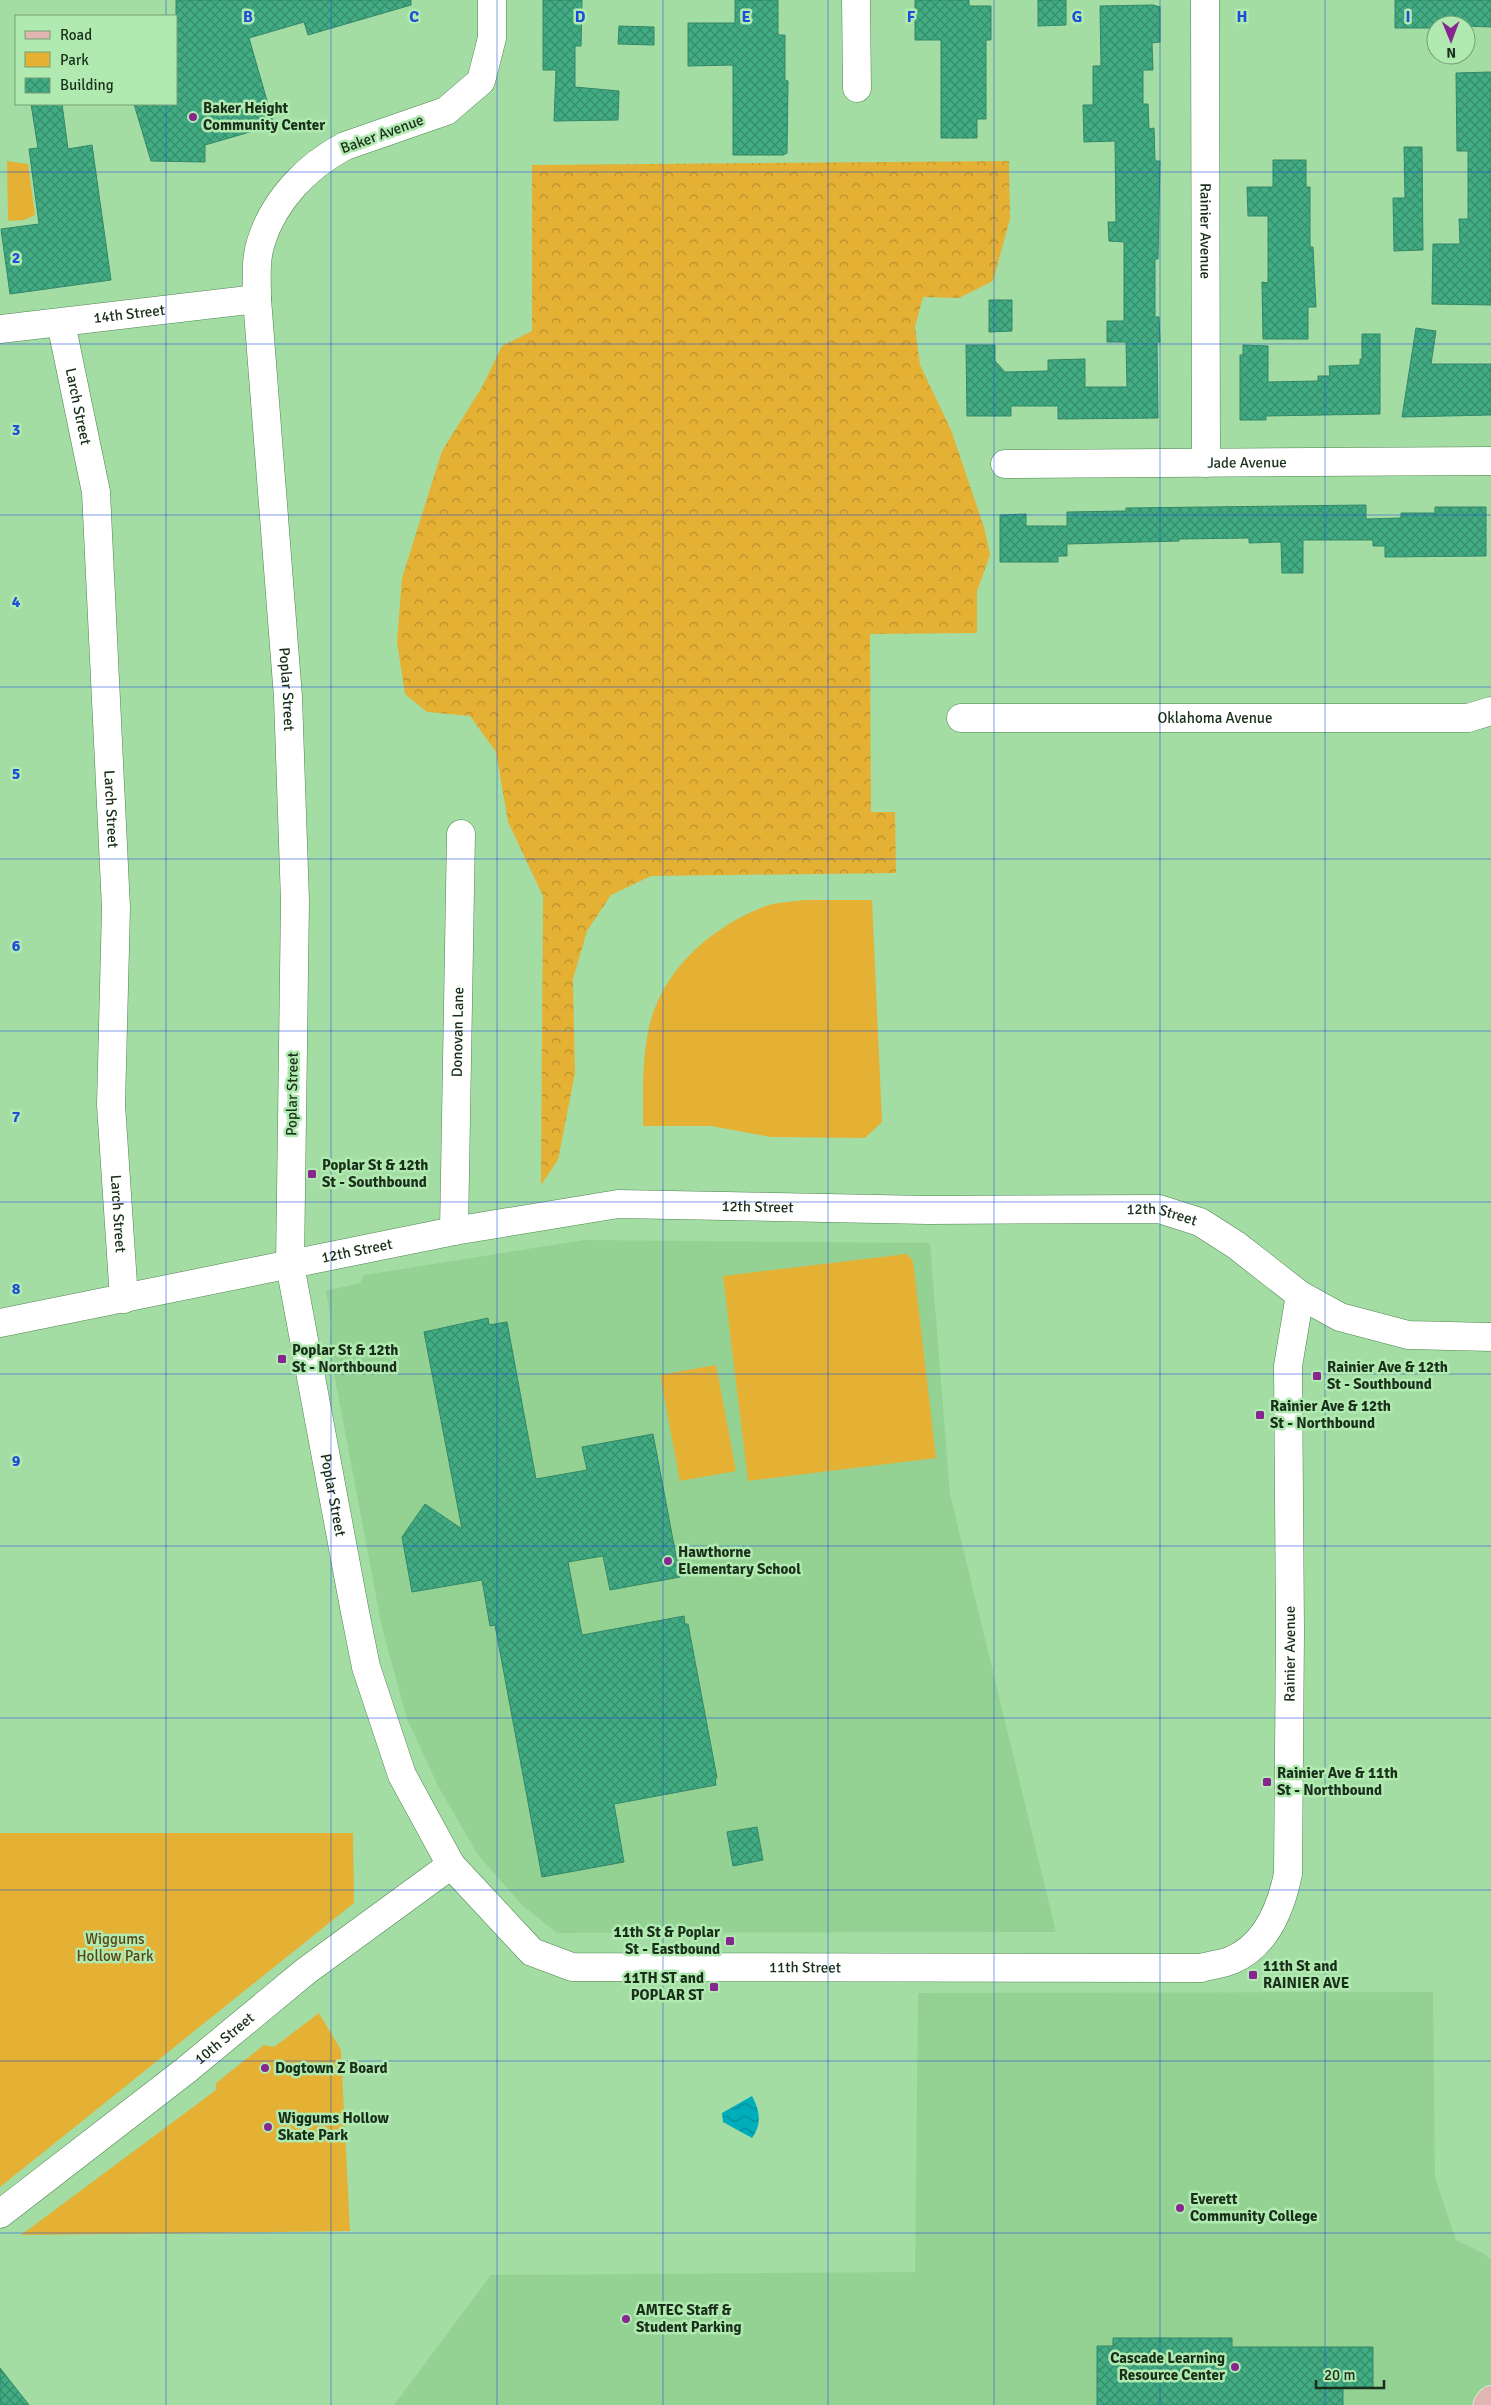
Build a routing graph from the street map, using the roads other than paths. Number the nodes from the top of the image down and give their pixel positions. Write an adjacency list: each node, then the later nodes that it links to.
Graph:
1 (492, 0): 5 (street, Baker Avenue)
2 (856, 0): 4 (street)
3 (1205, 0): 9 (street, Rainier Avenue)
4 (857, 88)
5 (257, 299): 6 (street, 14th Street); 15 (street, Poplar Street)
6 (61, 323): 7 (street, 14th Street); 17 (street, Larch Street)
7 (0, 329)
8 (1491, 461): 9 (street, Jade Avenue)
9 (1206, 463): 10 (street, Jade Avenue)
10 (1004, 464)
11 (1480, 714): 12 (street, Oklahoma Avenue)
12 (961, 718)
13 (461, 834): 14 (street, Donovan Lane)
14 (454, 1232): 15 (street, 12th Street); 16 (street, 12th Street)
15 (290, 1265): 17 (street, 12th Street); 20 (street, Poplar Street)
16 (1300, 1295): 19 (street, 12th Street); 21 (street, Rainier Avenue)
17 (124, 1299): 18 (street, 12th Street)
18 (0, 1323)
19 (1491, 1337)
20 (451, 1865): 21 (street, 11th Street); 22 (street, 10th Street)
21 (1201, 1968)
22 (0, 2214)
23 (1491, 2400): 24 (main road)
24 (1487, 2405)

